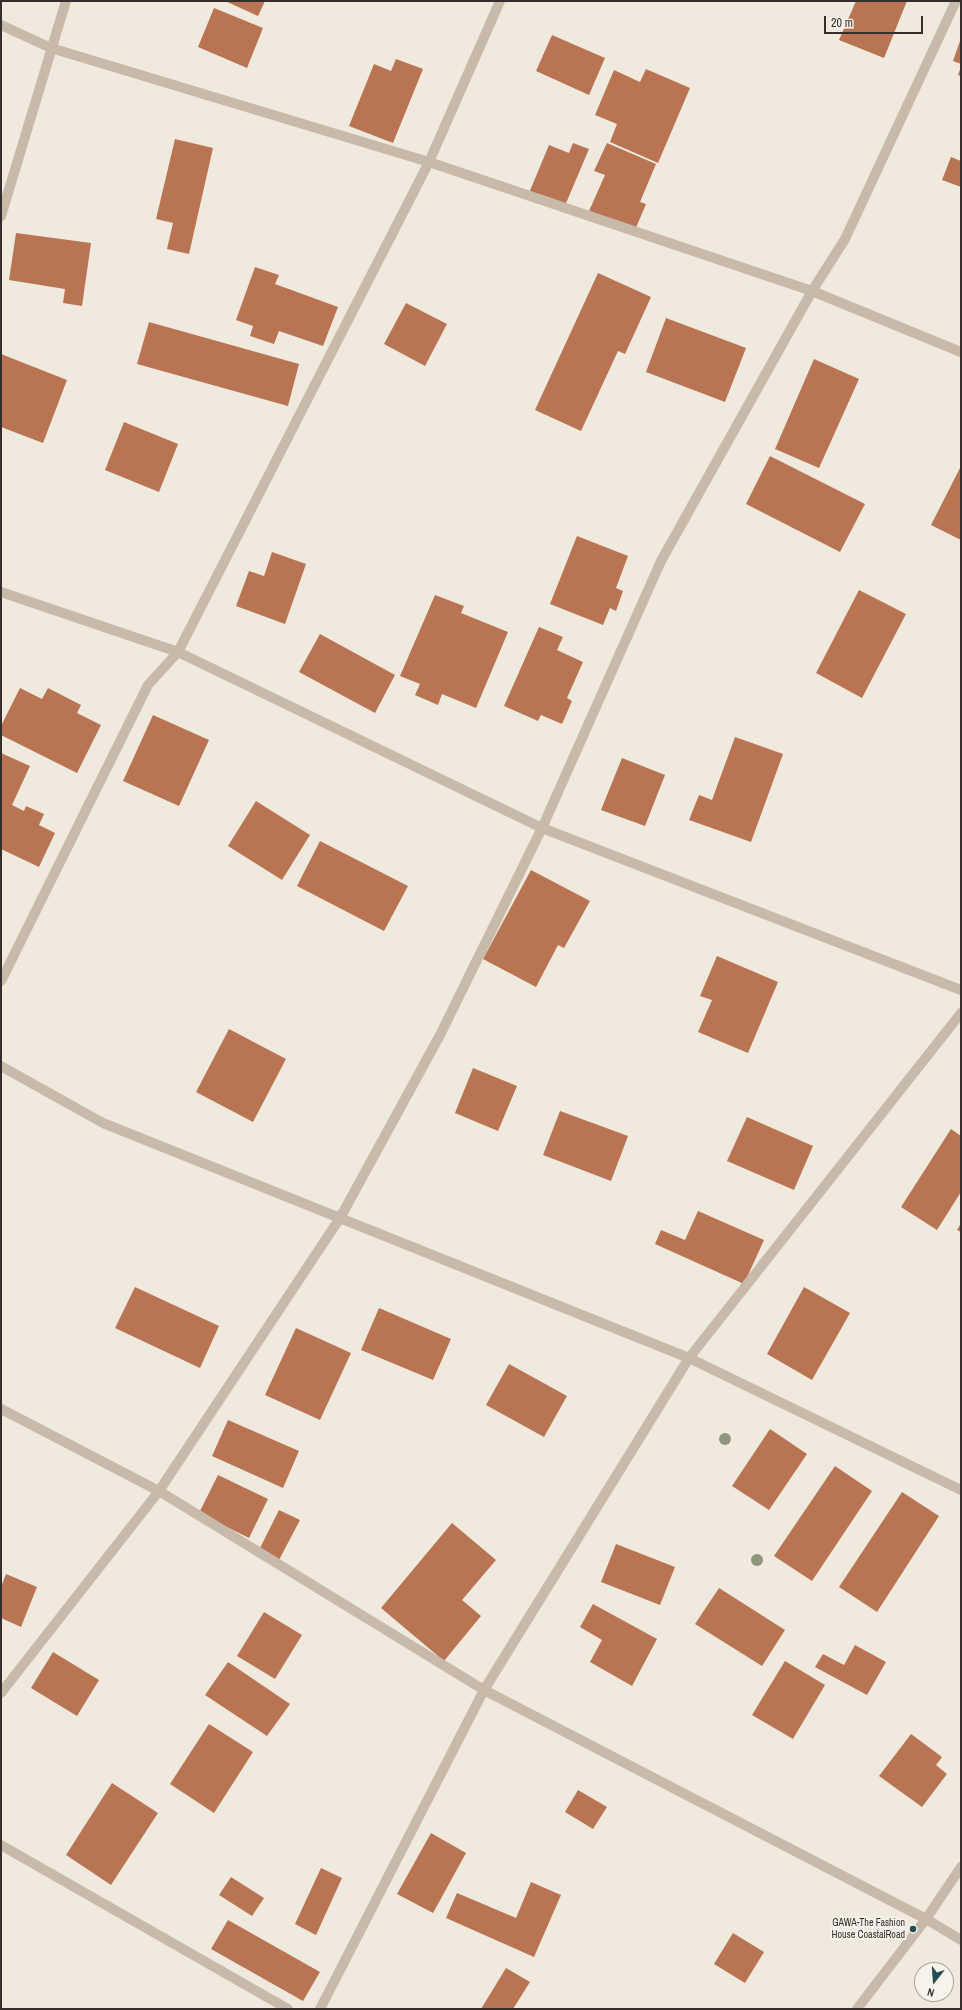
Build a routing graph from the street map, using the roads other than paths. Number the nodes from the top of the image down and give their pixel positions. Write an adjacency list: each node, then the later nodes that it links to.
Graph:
1 (66, 1): 5 (street)
2 (500, 1): 6 (street)
3 (956, 1): 8 (street)
4 (1, 25): 5 (street)
5 (51, 48): 6 (street); 7 (street)
6 (429, 162): 8 (street); 11 (street)
7 (1, 216)
8 (812, 291): 9 (street); 12 (street)
9 (961, 352)
10 (1, 592): 11 (street)
11 (178, 652): 12 (street); 13 (street)
12 (542, 828): 14 (street); 17 (street)
13 (1, 981)
14 (961, 990)
15 (961, 1013): 18 (street)
16 (1, 1066): 17 (street)
17 (340, 1218): 18 (street); 21 (street)
18 (689, 1358): 20 (street); 22 (street)
19 (1, 1409): 21 (street)
20 (961, 1490)
21 (160, 1492): 22 (street); 23 (street)
22 (484, 1690): 26 (street); 29 (street)
23 (1, 1693)
24 (1, 1846): 28 (street)
25 (961, 1867): 26 (street)
26 (926, 1919): 27 (street); 30 (street)
27 (961, 1940)
28 (288, 2009)
29 (320, 2009)
30 (857, 2009)

